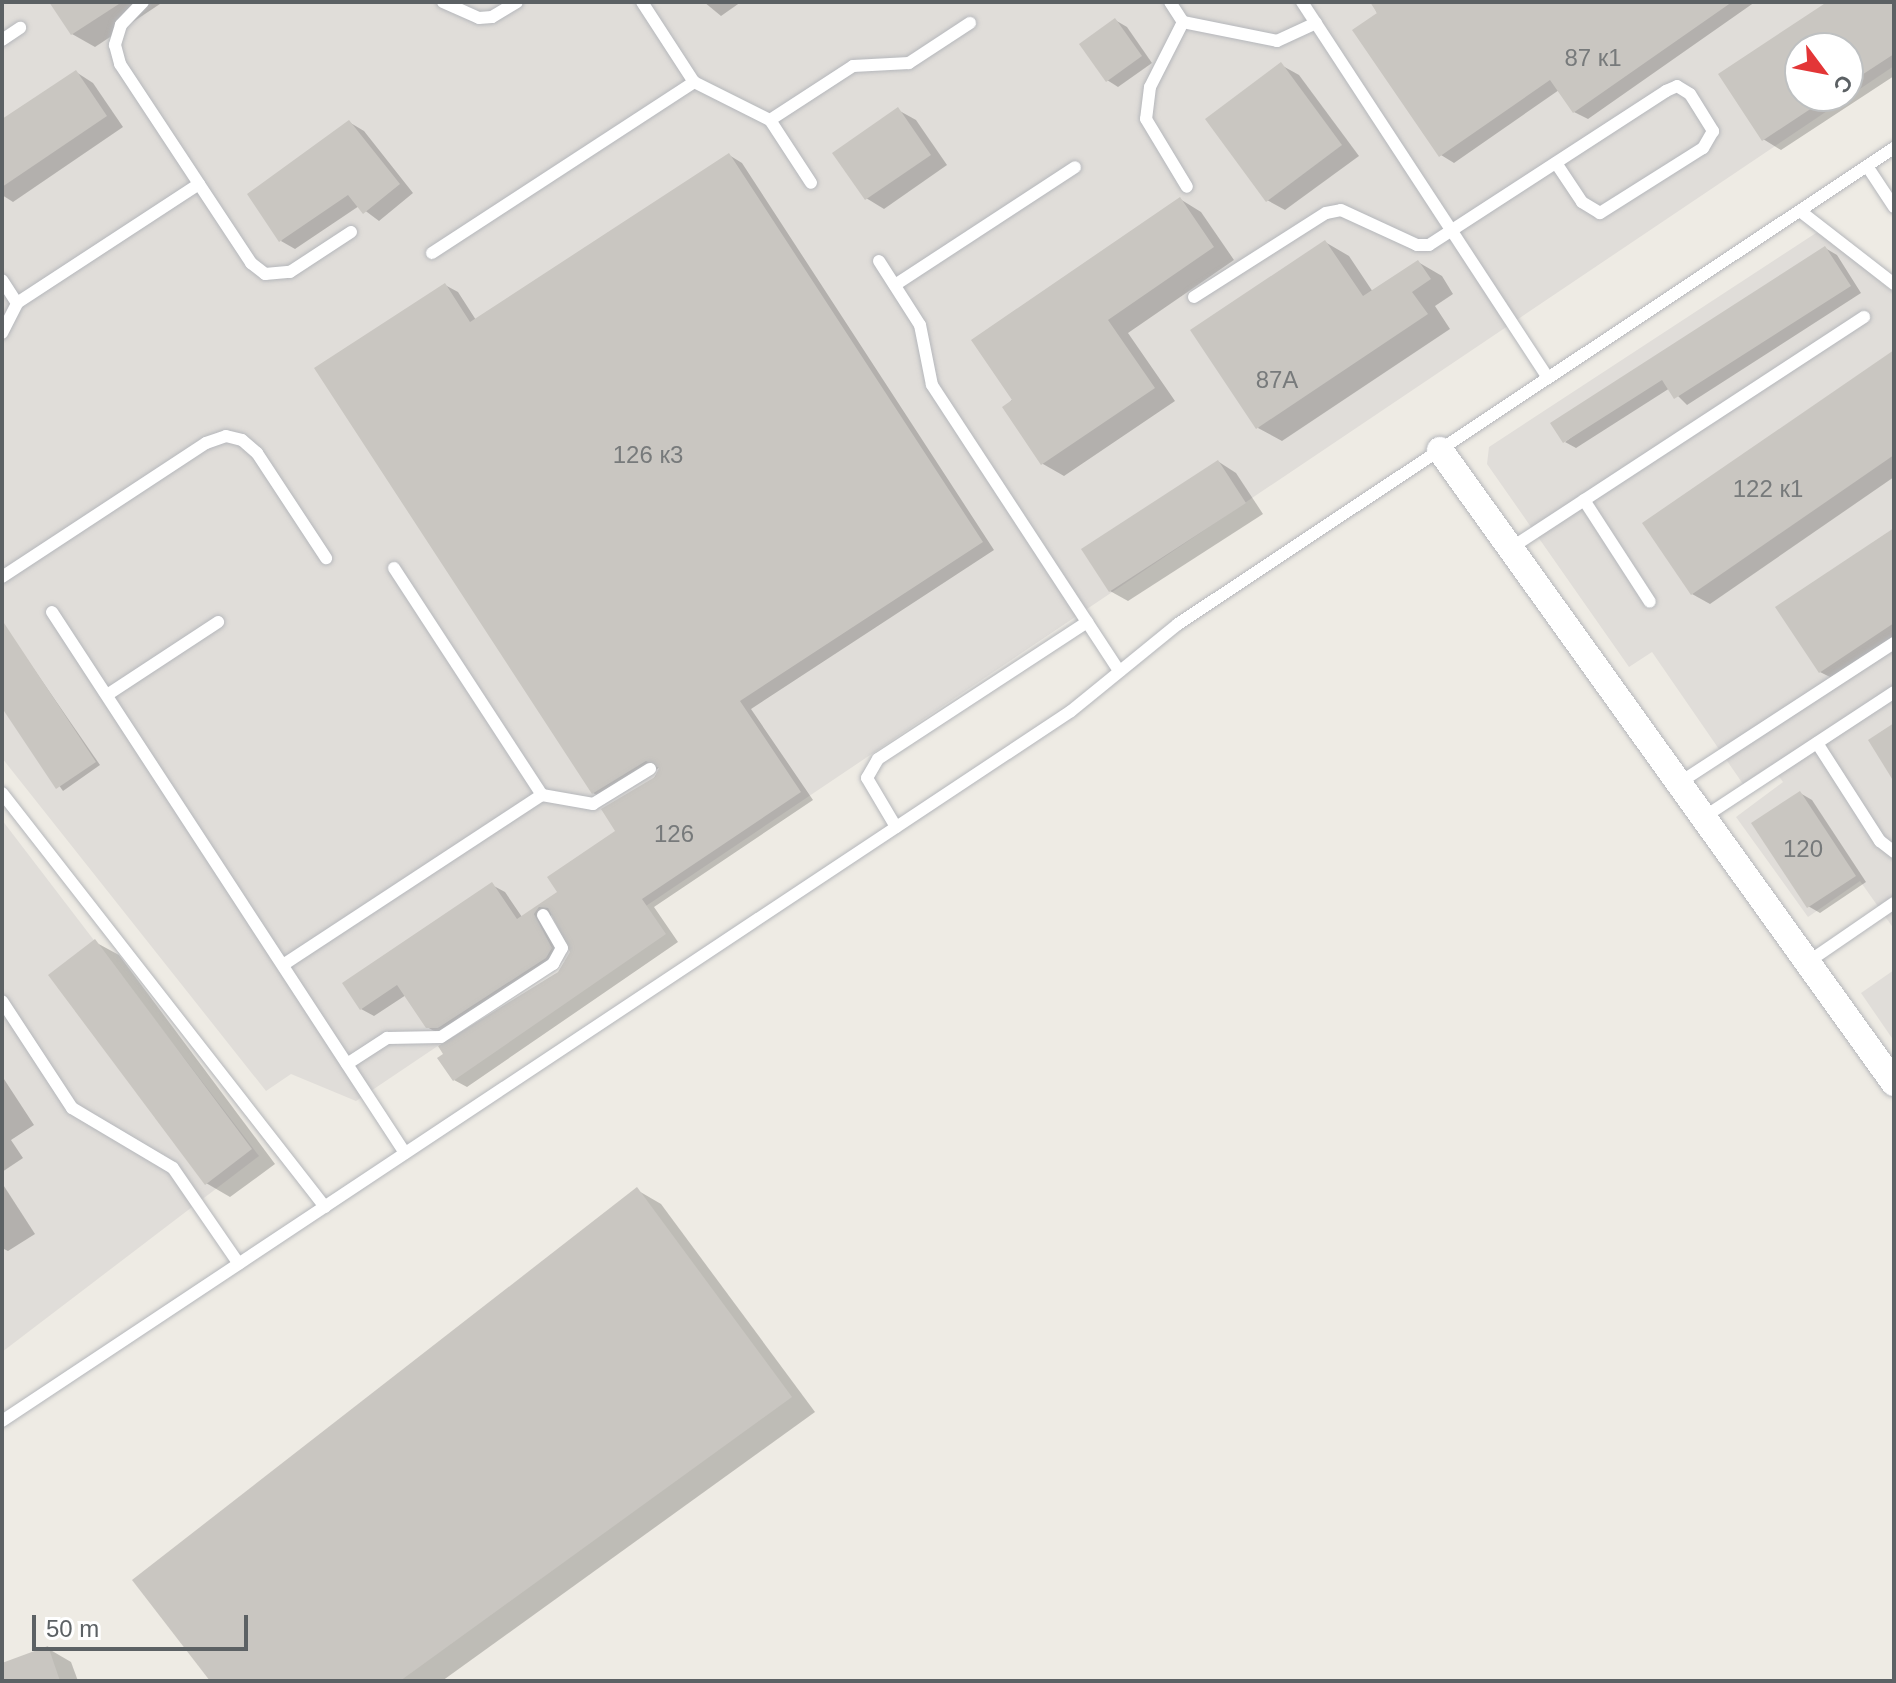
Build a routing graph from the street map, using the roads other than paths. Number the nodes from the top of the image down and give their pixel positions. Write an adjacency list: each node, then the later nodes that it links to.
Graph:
1 (143, 2): 19 (lane)
2 (443, 2): 3 (lane)
3 (517, 2)
4 (642, 2): 12 (lane)
5 (1170, 2): 7 (lane)
6 (1302, 2): 9 (lane)
7 (1183, 22): 9 (lane); 20 (lane)
8 (970, 23): 13 (lane)
9 (1316, 23): 23 (lane)
10 (20, 28): 11 (lane)
11 (2, 40)
12 (694, 82): 13 (lane); 25 (lane)
13 (770, 120): 18 (lane)
14 (1894, 148): 16 (lane)
15 (1556, 163): 15 (lane); 23 (lane)
16 (1867, 166): 21 (lane); 22 (lane)
17 (1075, 167): 29 (lane)
18 (811, 183)
19 (199, 184): 24 (lane); 31 (lane)
20 (1187, 187)
21 (1894, 207)
22 (1800, 211): 28 (lane); 34 (lane)
23 (1452, 231): 30 (lane); 34 (lane)
24 (351, 232)
25 (432, 253)
26 (879, 261): 29 (lane)
27 (2, 280): 31 (lane)
28 (1894, 284)
29 (895, 285): 44 (lane)
30 (1194, 297)
31 (17, 303): 33 (lane)
32 (1864, 317): 36 (lane)
33 (2, 333)
34 (1548, 378): 35 (lane)
35 (1440, 450): 37 (street); 46 (lane)
36 (1584, 500): 37 (lane); 41 (lane)
37 (1511, 548): 51 (street)
38 (326, 558): 40 (lane)
39 (394, 568): 53 (lane)
40 (2, 577)
41 (1650, 602)
42 (52, 612): 48 (lane)
43 (218, 622): 48 (lane)
44 (1087, 622): 46 (lane); 55 (lane)
45 (1894, 643): 51 (lane)
46 (1119, 671): 55 (lane)
47 (1894, 692): 49 (lane)
48 (107, 695): 60 (lane)
49 (1817, 743): 54 (lane); 56 (lane)
50 (650, 769): 53 (lane)
51 (1679, 783): 54 (street)
52 (2, 793): 65 (lane)
53 (542, 795): 60 (lane)
54 (1704, 817): 59 (street)
55 (896, 827): 64 (lane)
56 (1894, 852)
57 (1894, 903): 59 (lane)
58 (543, 915): 62 (lane)
59 (1808, 962): 63 (street)
60 (283, 965): 62 (lane)
61 (2, 1001): 66 (lane)
62 (347, 1064): 64 (lane)
63 (1894, 1083)
64 (405, 1153): 65 (lane)
65 (325, 1207): 66 (lane)
66 (239, 1264): 67 (lane)
67 (4, 1414)

